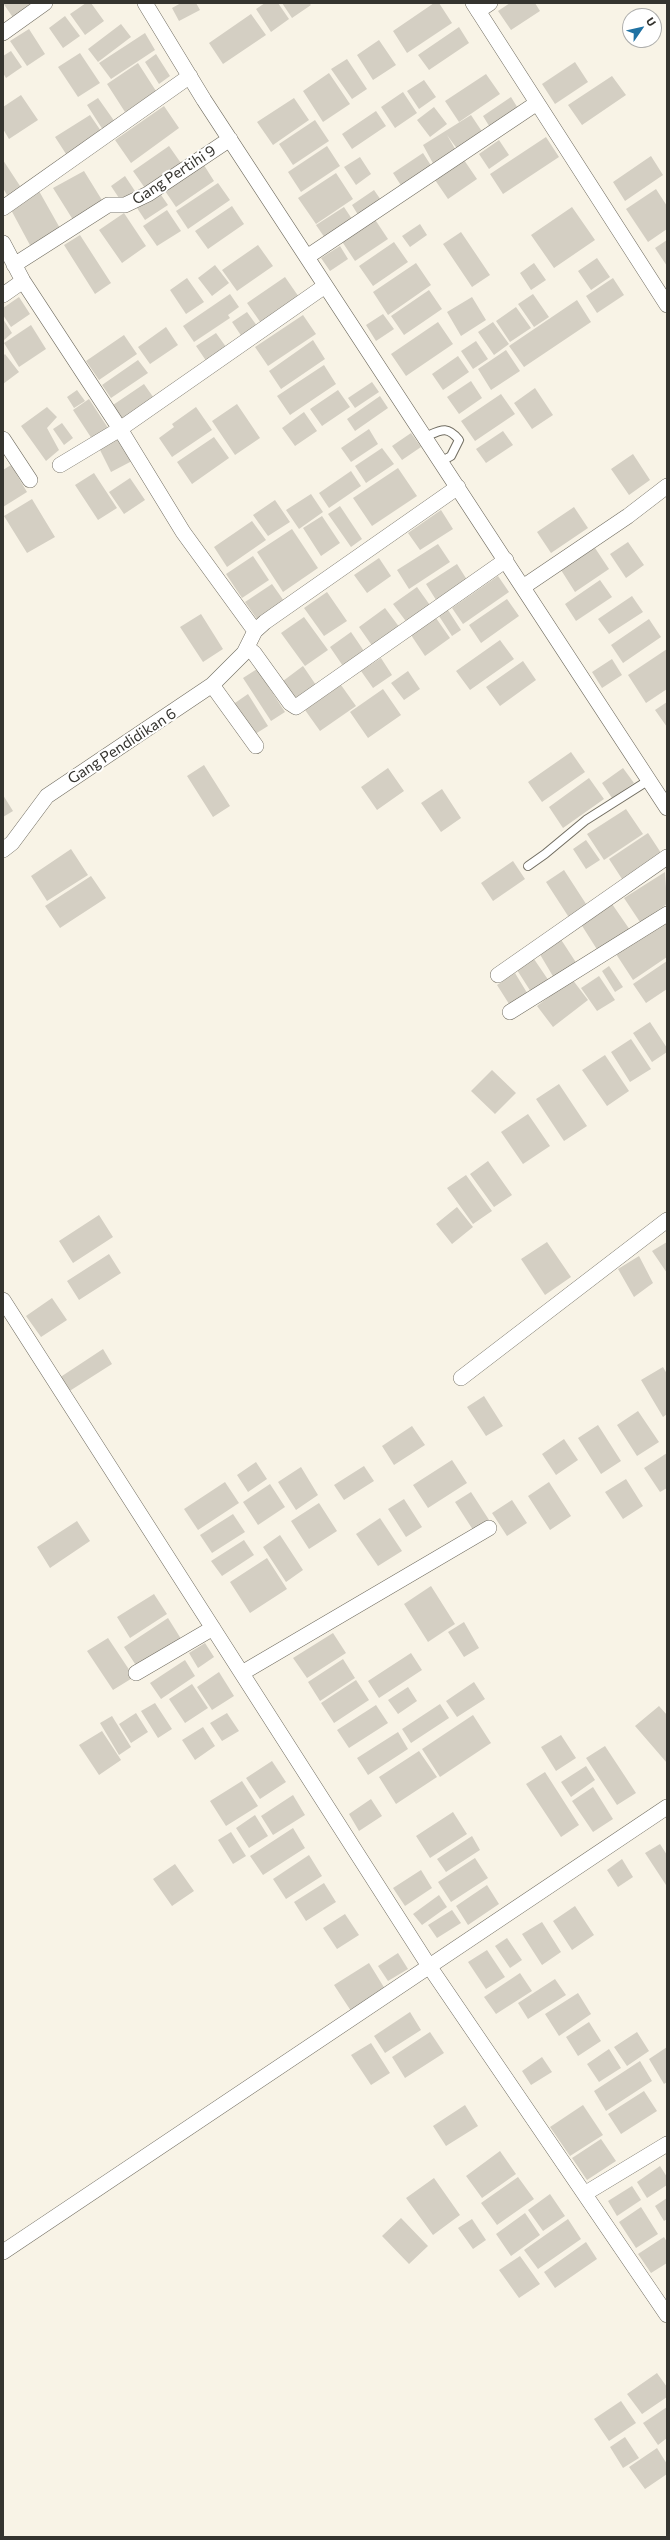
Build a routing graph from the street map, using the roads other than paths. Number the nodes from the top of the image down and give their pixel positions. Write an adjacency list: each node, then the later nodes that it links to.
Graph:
1 (45, 3): 4 (street)
2 (145, 3): 5 (street)
3 (480, 6): 6 (street)
4 (3, 33)
5 (190, 76): 7 (street); 8 (street)
6 (537, 103): 10 (street); 15 (street)
7 (230, 139): 10 (street); 11 (street, Gang Pertihi 9)
8 (3, 208)
9 (3, 243): 11 (street)
10 (306, 256): 13 (street)
11 (14, 265): 12 (street)
12 (23, 281): 14 (street); 16 (street)
13 (326, 286): 16 (street); 17 (street)
14 (3, 295)
15 (667, 305)
16 (120, 429): 20 (street); 26 (street)
17 (425, 437): 19 (street); 19 (lane)
18 (3, 440): 21 (street)
19 (442, 461): 23 (street)
20 (60, 465)
21 (30, 480)
22 (667, 486): 25 (street)
23 (458, 487): 24 (street); 26 (street)
24 (506, 560): 25 (street); 27 (street)
25 (523, 587): 30 (street)
26 (255, 631): 27 (street, Gang Pendidikan 6)
27 (247, 647): 28 (street, Gang Pendidikan 6)
28 (212, 685): 29 (street); 32 (street, Gang Pendidikan 6)
29 (256, 746)
30 (649, 780): 31 (street); 34 (lane)
31 (667, 808)
32 (3, 850)
33 (667, 857): 36 (street)
34 (528, 866)
35 (667, 914): 37 (street)
36 (498, 975)
37 (510, 1012)
38 (667, 1220): 40 (street)
39 (3, 1300): 42 (street)
40 (461, 1378)
41 (489, 1528): 44 (street)
42 (213, 1628): 43 (street); 44 (street)
43 (136, 1673)
44 (242, 1673): 46 (street)
45 (667, 1807): 46 (street)
46 (429, 1966): 48 (street); 49 (street)
47 (667, 2144): 48 (street)
48 (586, 2193): 50 (street)
49 (3, 2252)
50 (667, 2315)

